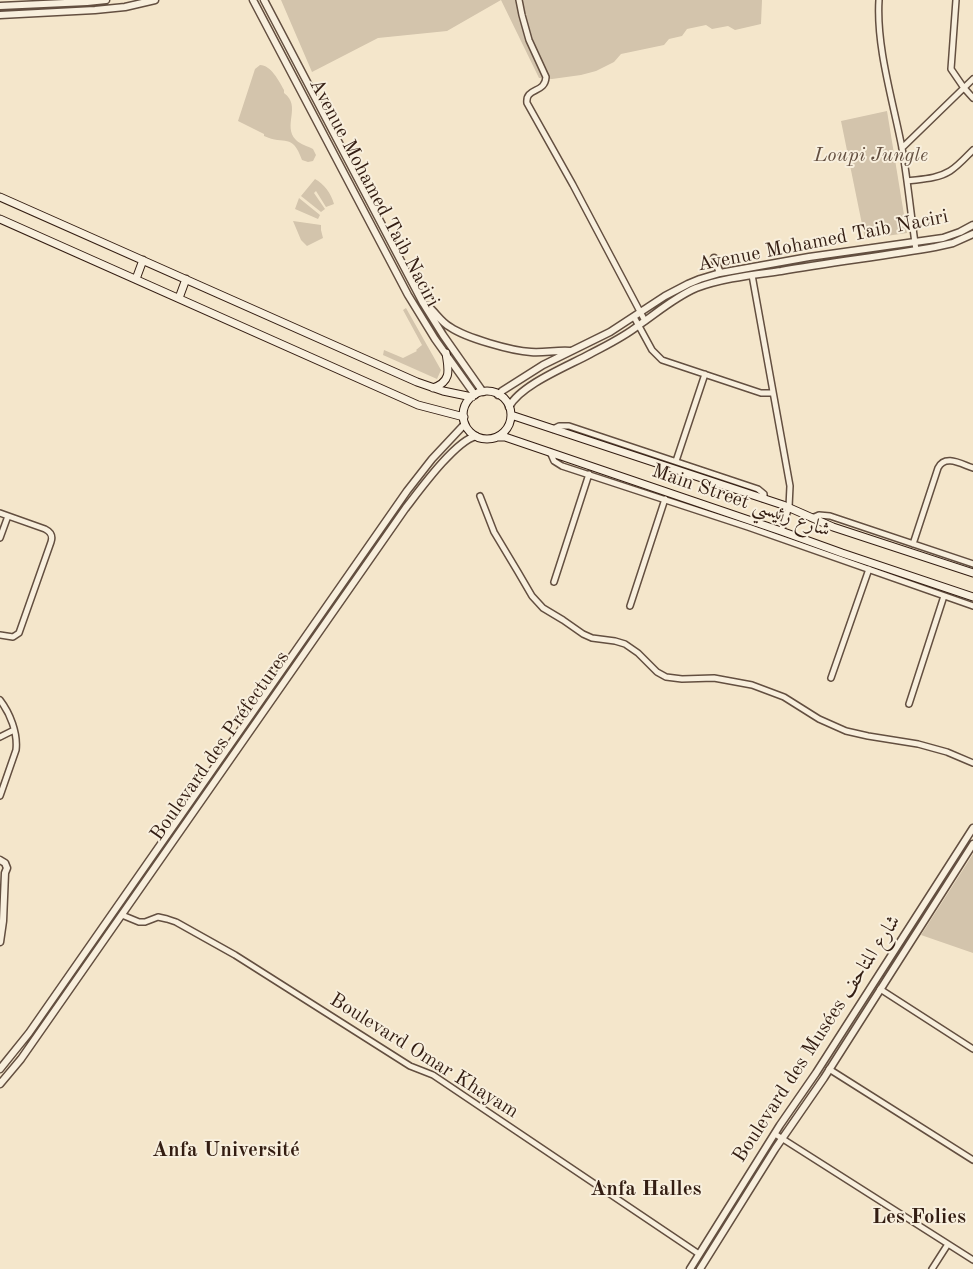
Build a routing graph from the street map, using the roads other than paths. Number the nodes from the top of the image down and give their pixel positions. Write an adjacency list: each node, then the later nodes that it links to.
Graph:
1 (106, 0): 8 (street)
2 (156, 0): 10 (street)
3 (253, 0): 34 (street, Avenue Mohamed Taib Naciri)
4 (264, 0): 30 (street, Avenue Mohamed Taib Naciri)
5 (519, 0): 31 (street)
6 (879, 0): 14 (street)
7 (956, 0): 12 (street)
8 (81, 1): 9 (street)
9 (0, 6)
10 (0, 15)
11 (973, 79): 12 (street)
12 (964, 88): 13 (street); 14 (street)
13 (973, 98)
14 (902, 148): 16 (street)
15 (973, 150): 16 (street)
16 (907, 181): 21 (street)
17 (0, 197): 24 (main road)
18 (0, 219): 27 (main road)
19 (973, 225): 21 (street, Avenue Mohamed Taib Naciri)
20 (973, 234): 22 (street, Avenue Mohamed Taib Naciri)
21 (915, 242): 22 (street); 25 (street, Avenue Mohamed Taib Naciri)
22 (916, 250): 26 (street, Avenue Mohamed Taib Naciri)
23 (714, 258): 25 (street)
24 (143, 260): 27 (main road); 28 (main road)
25 (720, 273): 31 (street, Avenue Mohamed Taib Naciri)
26 (752, 275): 32 (street, Avenue Mohamed Taib Naciri); 37 (street)
27 (136, 279): 29 (main road)
28 (186, 279): 29 (main road); 36 (main road)
29 (179, 298): 42 (main road)
30 (423, 303): 33 (street); 38 (street, Avenue Mohamed Taib Naciri)
31 (637, 315): 32 (street); 33 (street, Avenue Mohamed Taib Naciri)
32 (642, 323): 35 (street); 40 (street, Avenue Mohamed Taib Naciri)
33 (571, 351): 39 (street, Avenue Mohamed Taib Naciri)
34 (446, 352): 36 (main road); 38 (street, Avenue Mohamed Taib Naciri)
35 (705, 374): 37 (street); 47 (street)
36 (433, 388): 38 (main road)
37 (773, 393): 53 (street)
38 (477, 395): 39 (main road); 42 (main road)
39 (498, 395): 40 (main road)
40 (509, 407): 41 (main road)
41 (511, 415): 43 (main road, Main Street شارع رئيسي); 45 (main road)
42 (464, 421): 44 (main road); 74 (street, Boulevard des Préfectures)
43 (553, 429): 47 (street); 52 (main road, Main Street شارع رئيسي)
44 (476, 436): 45 (main road); 76 (street, Boulevard des Préfectures)
45 (498, 437): 46 (main road, Main Street شارع رئيسي)
46 (550, 452): 49 (street); 57 (main road, Main Street شارع رئيسي)
47 (676, 461): 52 (street)
48 (973, 468): 59 (street)
49 (589, 474): 51 (street); 63 (street)
50 (480, 496): 75 (street)
51 (665, 499): 61 (street); 66 (street)
52 (764, 499): 53 (main road, Main Street شارع رئيسي)
53 (789, 507): 56 (main road, Main Street شارع رئيسي); 57 (street)
54 (0, 513): 55 (street)
55 (8, 516): 58 (street); 68 (street)
56 (812, 518): 59 (street); 62 (main road, Main Street شارع رئيسي)
57 (781, 531): 65 (main road, Main Street شارع رئيسي)
58 (0, 538)
59 (913, 544): 60 (street)
60 (973, 564)
61 (869, 569): 64 (street); 69 (street)
62 (973, 573)
63 (554, 582)
64 (944, 596): 67 (street); 71 (street)
65 (973, 596)
66 (630, 606)
67 (973, 606)
68 (0, 634)
69 (831, 678)
70 (0, 700): 72 (street)
71 (909, 704)
72 (14, 730): 73 (street); 77 (street)
73 (0, 737)
74 (221, 759): 76 (street); 82 (street, Boulevard des Préfectures)
75 (973, 763)
76 (228, 764): 83 (street, Boulevard des Préfectures)
77 (0, 796)
78 (973, 828): 90 (street, Boulevard des Musées شارع المتاحف)
79 (973, 844): 85 (street, Boulevard des Musées شارع المتاحف)
80 (0, 860): 81 (street)
81 (3, 874): 84 (street)
82 (118, 906): 83 (street); 87 (street, Boulevard des Préfectures)
83 (123, 913): 89 (street, Boulevard des Préfectures); 94 (street, Boulevard Omar Khayam)
84 (0, 942)
85 (880, 989): 86 (street); 88 (street, Boulevard des Musées شارع المتاحف)
86 (973, 1049)
87 (0, 1068)
88 (830, 1069): 91 (street, Boulevard des Musées شارع المتاحف); 92 (street)
89 (0, 1084)
90 (775, 1134): 91 (street); 94 (street, Boulevard des Musées شارع المتاحف)
91 (782, 1138): 93 (street); 97 (street, Boulevard des Musées شارع المتاحف)
92 (973, 1160)
93 (948, 1244): 95 (street); 98 (street)
94 (699, 1254): 96 (street, Boulevard des Musées شارع المتاحف)
95 (973, 1260)
96 (690, 1269)
97 (700, 1269)
98 (932, 1269)

